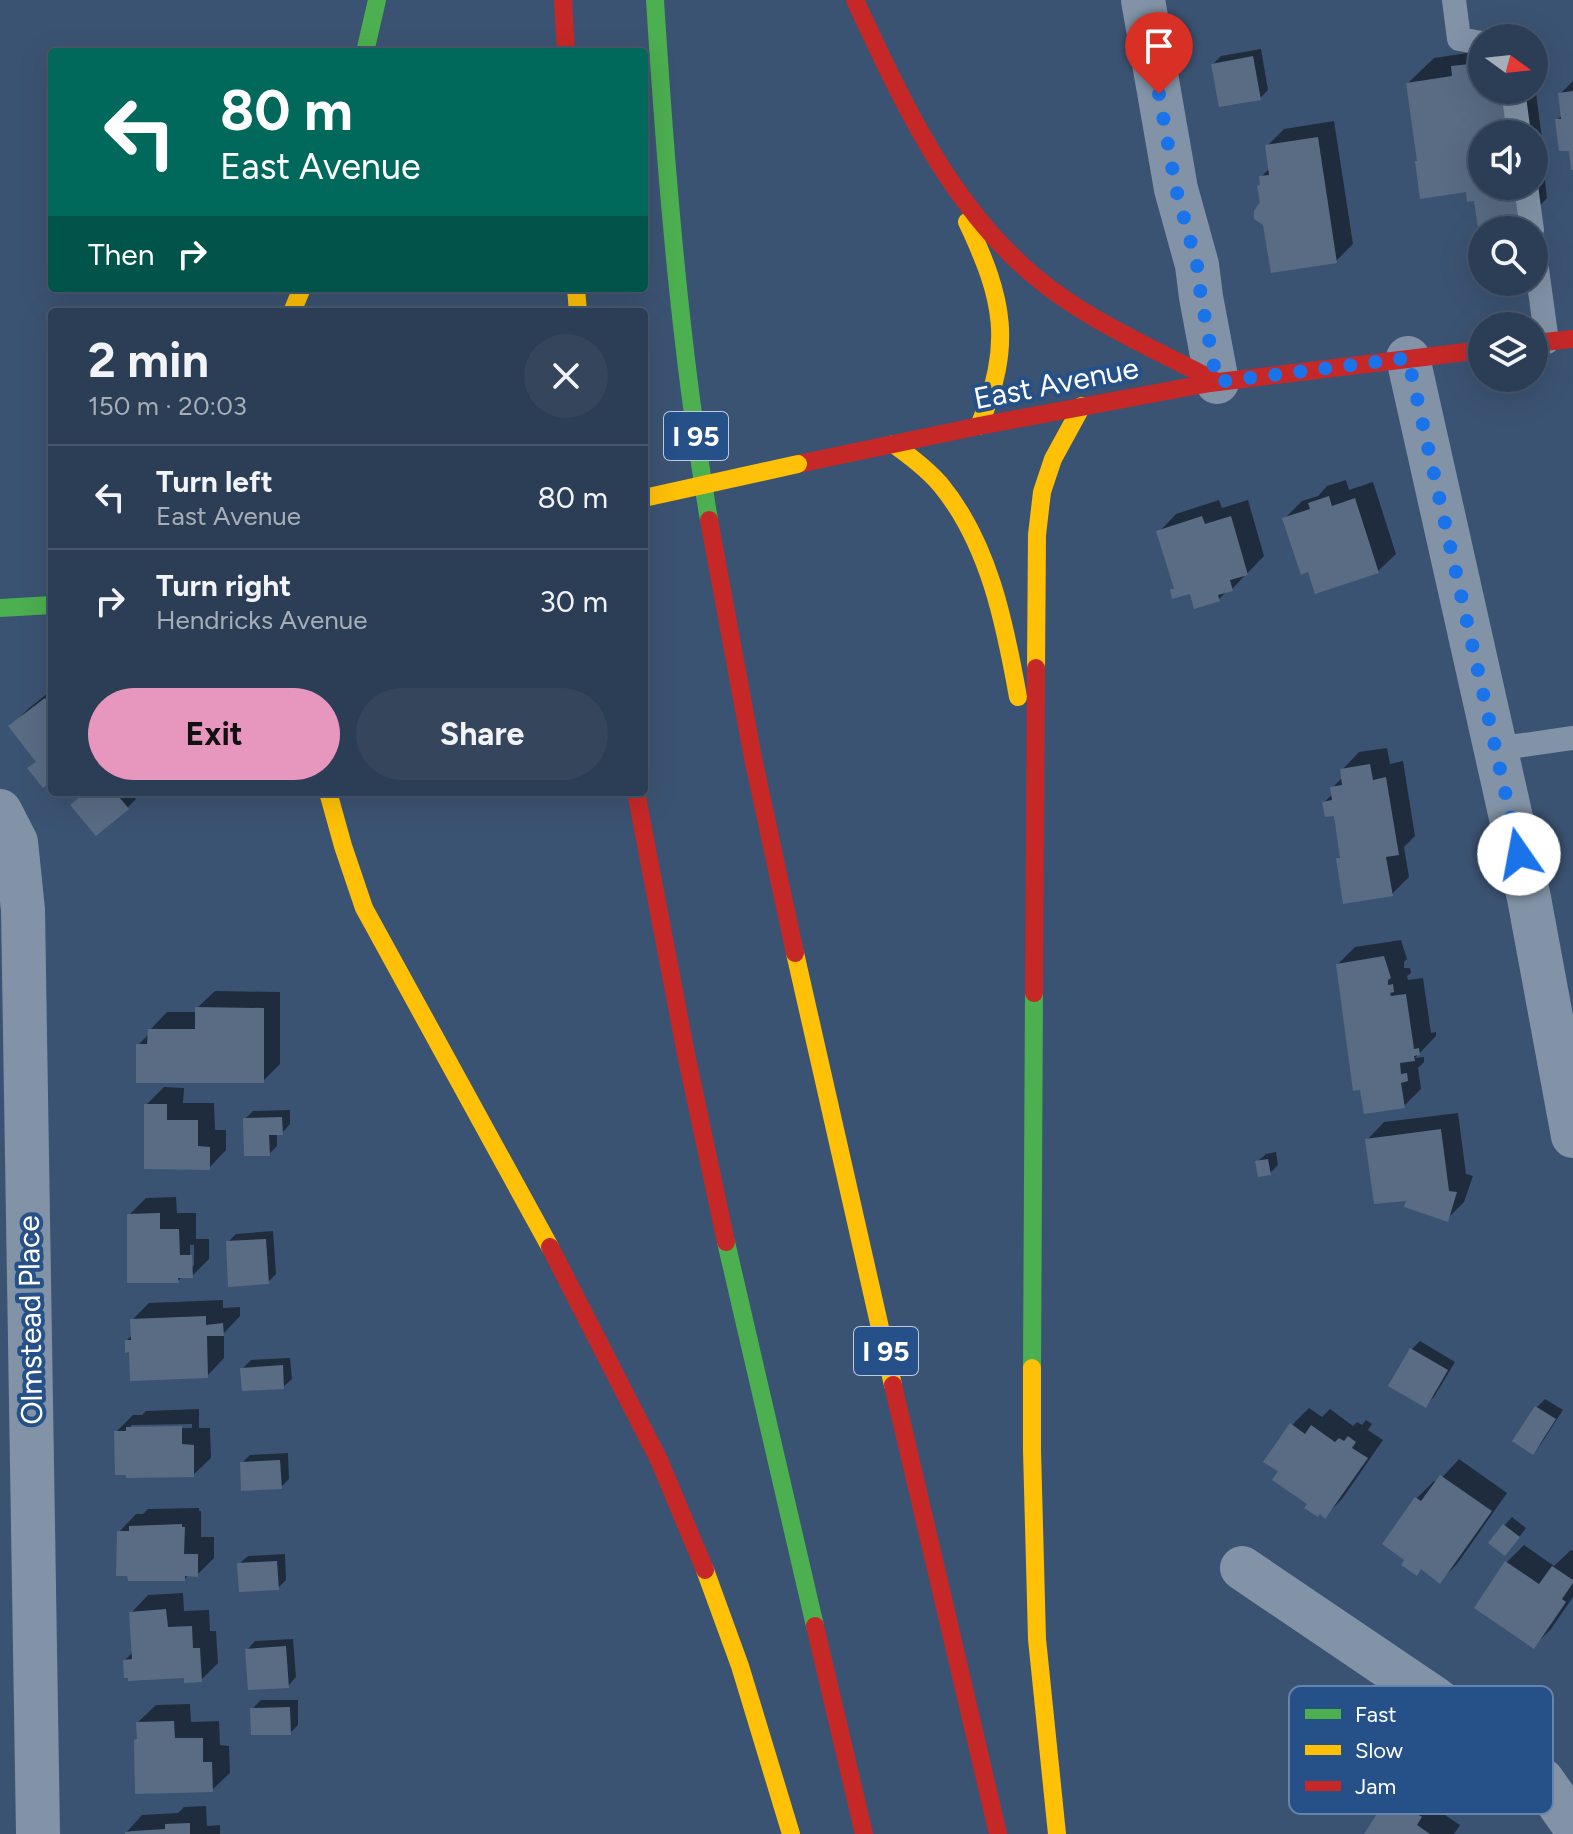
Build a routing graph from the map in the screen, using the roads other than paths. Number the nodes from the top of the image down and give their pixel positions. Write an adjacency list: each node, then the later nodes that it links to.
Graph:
1 (377, 0): 8 (main road)
2 (563, 0): 9 (main road)
3 (655, 0): 39 (main road, I 95)
4 (855, 0): 10 (main road)
5 (1143, 0): 15 (street)
6 (1454, 0): 7 (lane)
7 (1468, 41)
8 (366, 48)
9 (566, 48)
10 (924, 137): 15 (main road); 17 (main road)
11 (1573, 339): 12 (main road)
12 (1548, 341)
13 (1468, 352): 14 (main road, East Avenue)
14 (1408, 358): 15 (main road, East Avenue); 23 (street)
15 (1217, 382): 16 (main road, East Avenue)
16 (1082, 406): 17 (main road, East Avenue); 28 (main road)
17 (979, 426): 18 (main road, East Avenue)
18 (893, 444): 19 (main road, East Avenue, bridge); 28 (main road)
19 (648, 497)
20 (48, 605): 21 (main road)
21 (0, 608)
22 (1573, 738): 23 (lane)
23 (1496, 749): 31 (street)
24 (329, 796): 29 (main road)
25 (637, 796): 38 (main road)
26 (0, 811): 30 (street, Olmstead Place)
27 (319, 831): 29 (main road)
28 (1035, 850): 40 (main road)
29 (364, 908): 37 (main road)
30 (11, 910): 36 (street, Olmstead Place)
31 (1573, 1136)
32 (1242, 1568): 33 (street)
33 (1416, 1686)
34 (1553, 1796): 35 (street)
35 (1573, 1824)
36 (38, 1834)
37 (791, 1834)
38 (864, 1834)
39 (998, 1834)
40 (1057, 1834)

